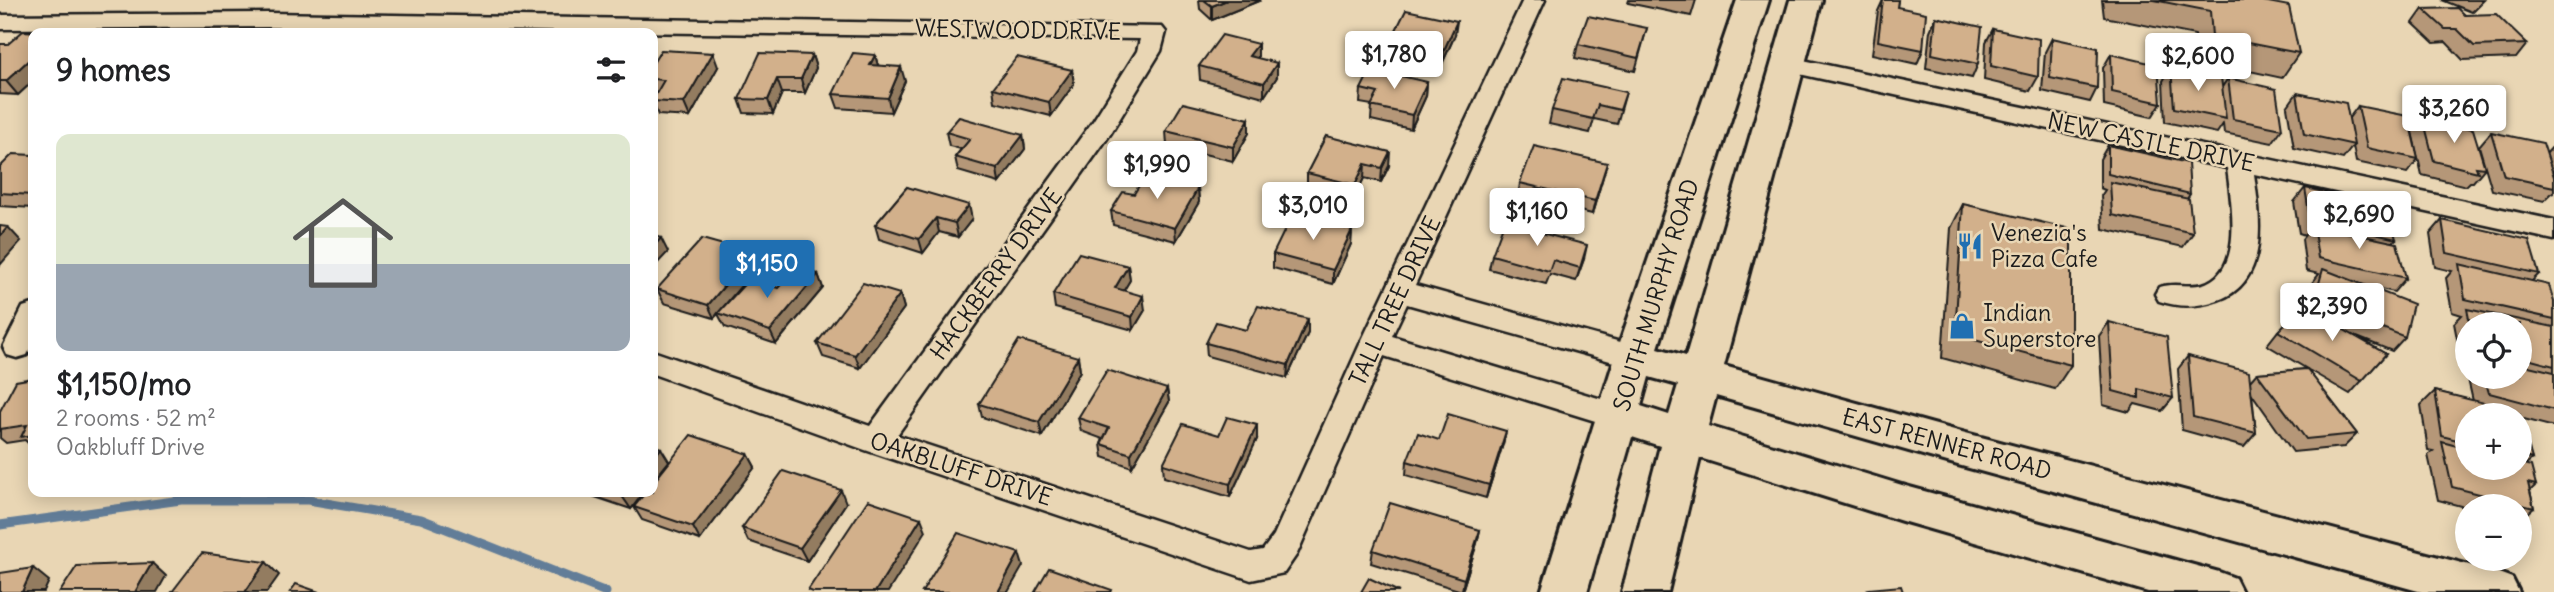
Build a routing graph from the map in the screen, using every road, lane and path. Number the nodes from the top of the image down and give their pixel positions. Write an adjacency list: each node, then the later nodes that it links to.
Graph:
1 (1534, 0): 12 (street, TALL TREE DRIVE)
2 (1753, 0): 17 (main road, SOUTH MURPHY ROAD)
3 (1806, 0): 9 (main road)
4 (0, 22): 5 (street, WESTWOOD DRIVE)
5 (262, 27): 6 (street, WESTWOOD DRIVE)
6 (440, 28)
7 (658, 29): 8 (street, WESTWOOD DRIVE)
8 (1154, 32): 22 (street, HACKBERRY DRIVE)
9 (1789, 65): 10 (street, NEW CASTLE DRIVE); 19 (main road)
10 (2239, 160): 11 (street, NEW CASTLE DRIVE); 13 (street)
11 (2554, 230)
12 (1399, 291): 15 (street, TALL TREE DRIVE); 17 (street, EAST RENNER ROAD)
13 (2169, 294)
14 (28, 325): 16 (street)
15 (1376, 342): 20 (street); 23 (street, TALL TREE DRIVE)
16 (17, 347)
17 (1635, 357): 19 (main road, EAST RENNER ROAD); 20 (main road, SOUTH MURPHY ROAD)
18 (658, 364): 22 (street, OAKBLUFF DRIVE)
19 (1701, 376): 21 (main road); 27 (main road, EAST RENNER ROAD)
20 (1618, 416): 21 (main road); 24 (main road, SOUTH MURPHY ROAD)
21 (1684, 436): 25 (main road); 26 (main road)
22 (876, 441): 23 (street, OAKBLUFF DRIVE)
23 (1272, 563)
24 (1564, 592)
25 (1646, 592)
26 (2219, 592)
27 (2496, 592)

